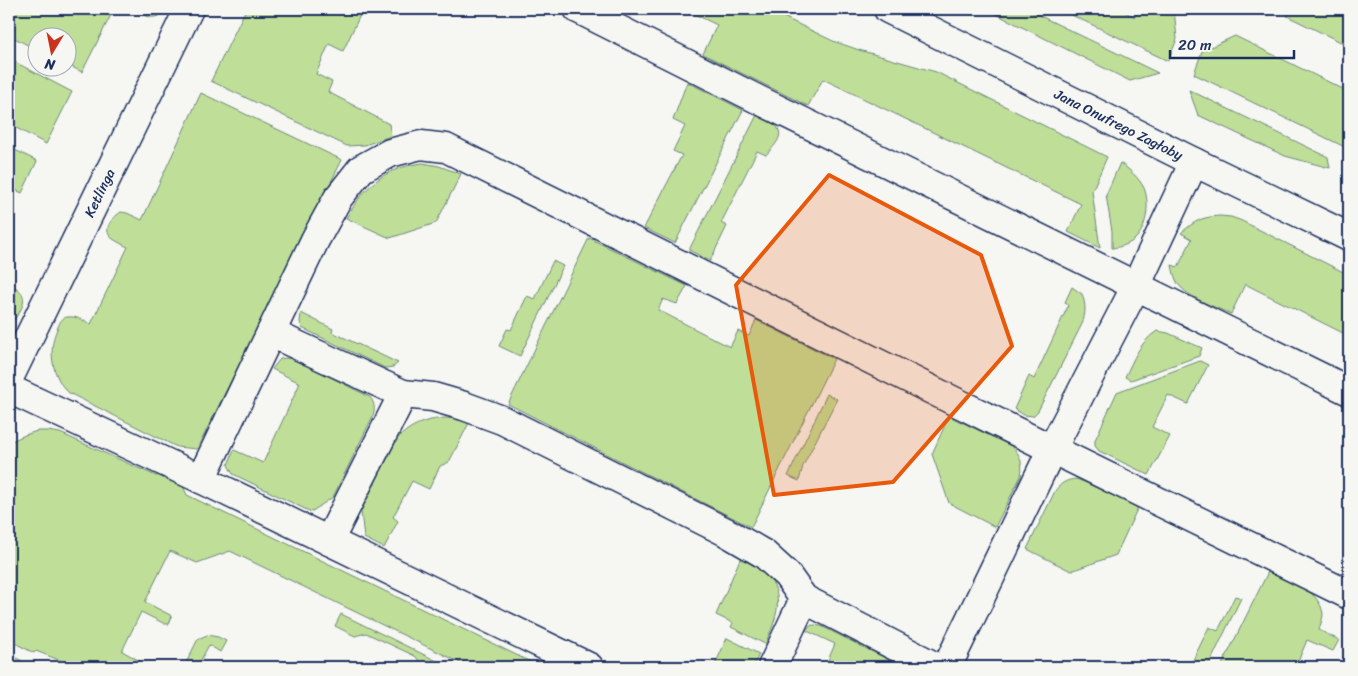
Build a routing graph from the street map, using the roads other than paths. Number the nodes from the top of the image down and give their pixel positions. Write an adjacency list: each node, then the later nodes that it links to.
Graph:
1 (190, 9): 8 (street, Ketlinga)
2 (578, 9): 6 (street)
3 (888, 9): 4 (street, Jana Onufrego Zagłoby)
4 (1194, 162): 5 (street, Jana Onufrego Zagłoby); 6 (street)
5 (1349, 237)
6 (1136, 286): 10 (street); 12 (street)
7 (271, 332): 11 (street); 12 (street); 13 (street)
8 (9, 378)
9 (9, 389): 13 (street)
10 (1349, 391)
11 (403, 394): 14 (street); 16 (street)
12 (1052, 449): 15 (street); 20 (street)
13 (201, 479): 14 (street)
14 (329, 541): 17 (street)
15 (1349, 595)
16 (804, 599): 18 (street); 19 (street)
17 (589, 667)
18 (772, 667)
19 (936, 667)
20 (947, 667)

